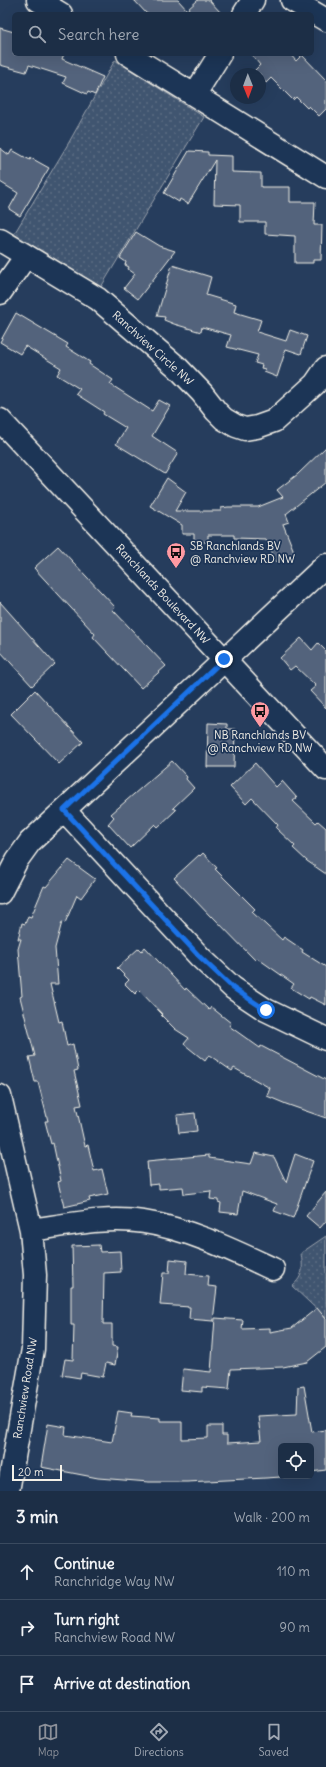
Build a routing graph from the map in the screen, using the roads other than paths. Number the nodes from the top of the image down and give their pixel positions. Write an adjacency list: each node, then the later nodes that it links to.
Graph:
1 (38, 0): 4 (street)
2 (253, 0): 5 (street)
3 (292, 0): 6 (street)
4 (58, 12)
5 (245, 12)
6 (312, 12)
7 (314, 13): 8 (street)
8 (326, 20)
9 (131, 56): 11 (street)
10 (219, 56): 11 (street)
11 (195, 94): 12 (street)
12 (326, 177)
13 (0, 240): 14 (street, Ranchview Circle NW)
14 (26, 256): 15 (street); 16 (street, Ranchview Circle NW)
15 (0, 293)
16 (326, 368)
17 (0, 420): 19 (street, Ranchlands Boulevard NW)
18 (326, 566): 19 (street)
19 (224, 659): 20 (street, Ranchlands Boulevard NW); 21 (street)
20 (326, 769)
21 (64, 810): 22 (street); 23 (street)
22 (0, 894)
23 (326, 1039)
24 (0, 1096): 25 (street, Ranchview Road NW)
25 (31, 1230): 26 (street); 27 (street, Ranchview Road NW)
26 (273, 1269)
27 (8, 1491)

